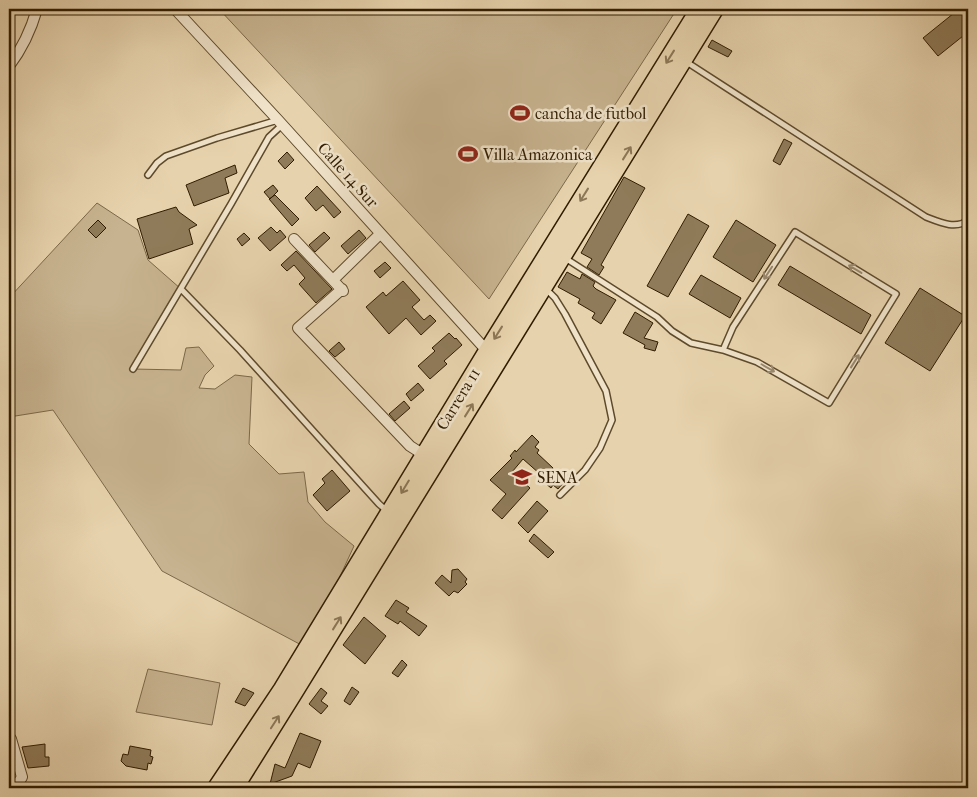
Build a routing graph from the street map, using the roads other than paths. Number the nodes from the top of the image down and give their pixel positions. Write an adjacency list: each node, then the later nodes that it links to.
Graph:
1 (37, 9): 5 (street)
2 (175, 9): 6 (street, Calle 14 Sur)
3 (710, 9): 4 (main road, Carrera 11); 13 (main road, Carrera 11, one-way to 13)
4 (684, 60): 8 (lane); 11 (main road, Carrera 11, one-way to 4)
5 (9, 66)
6 (280, 122): 7 (lane); 9 (street, Calle 14 Sur); 14 (lane)
7 (148, 175)
8 (968, 220)
9 (380, 234): 12 (street); 16 (street, Calle 14 Sur)
10 (294, 238): 12 (street)
11 (563, 256): 13 (main road, Carrera 11); 15 (lane)
12 (333, 280): 18 (street)
13 (538, 284): 16 (main road, Carrera 11); 19 (lane)
14 (181, 289): 17 (lane); 20 (lane)
15 (723, 350): 15 (lane, one-way to 15)
16 (494, 355): 18 (main road, Carrera 11); 24 (main road, Carrera 11, one-way to 16)
17 (133, 369)
18 (424, 455): 20 (main road, Carrera 11, one-way to 20)
19 (560, 495)
20 (389, 513): 23 (main road, Carrera 11)
21 (9, 736): 22 (street)
22 (13, 786)
23 (216, 788)
24 (232, 788)

